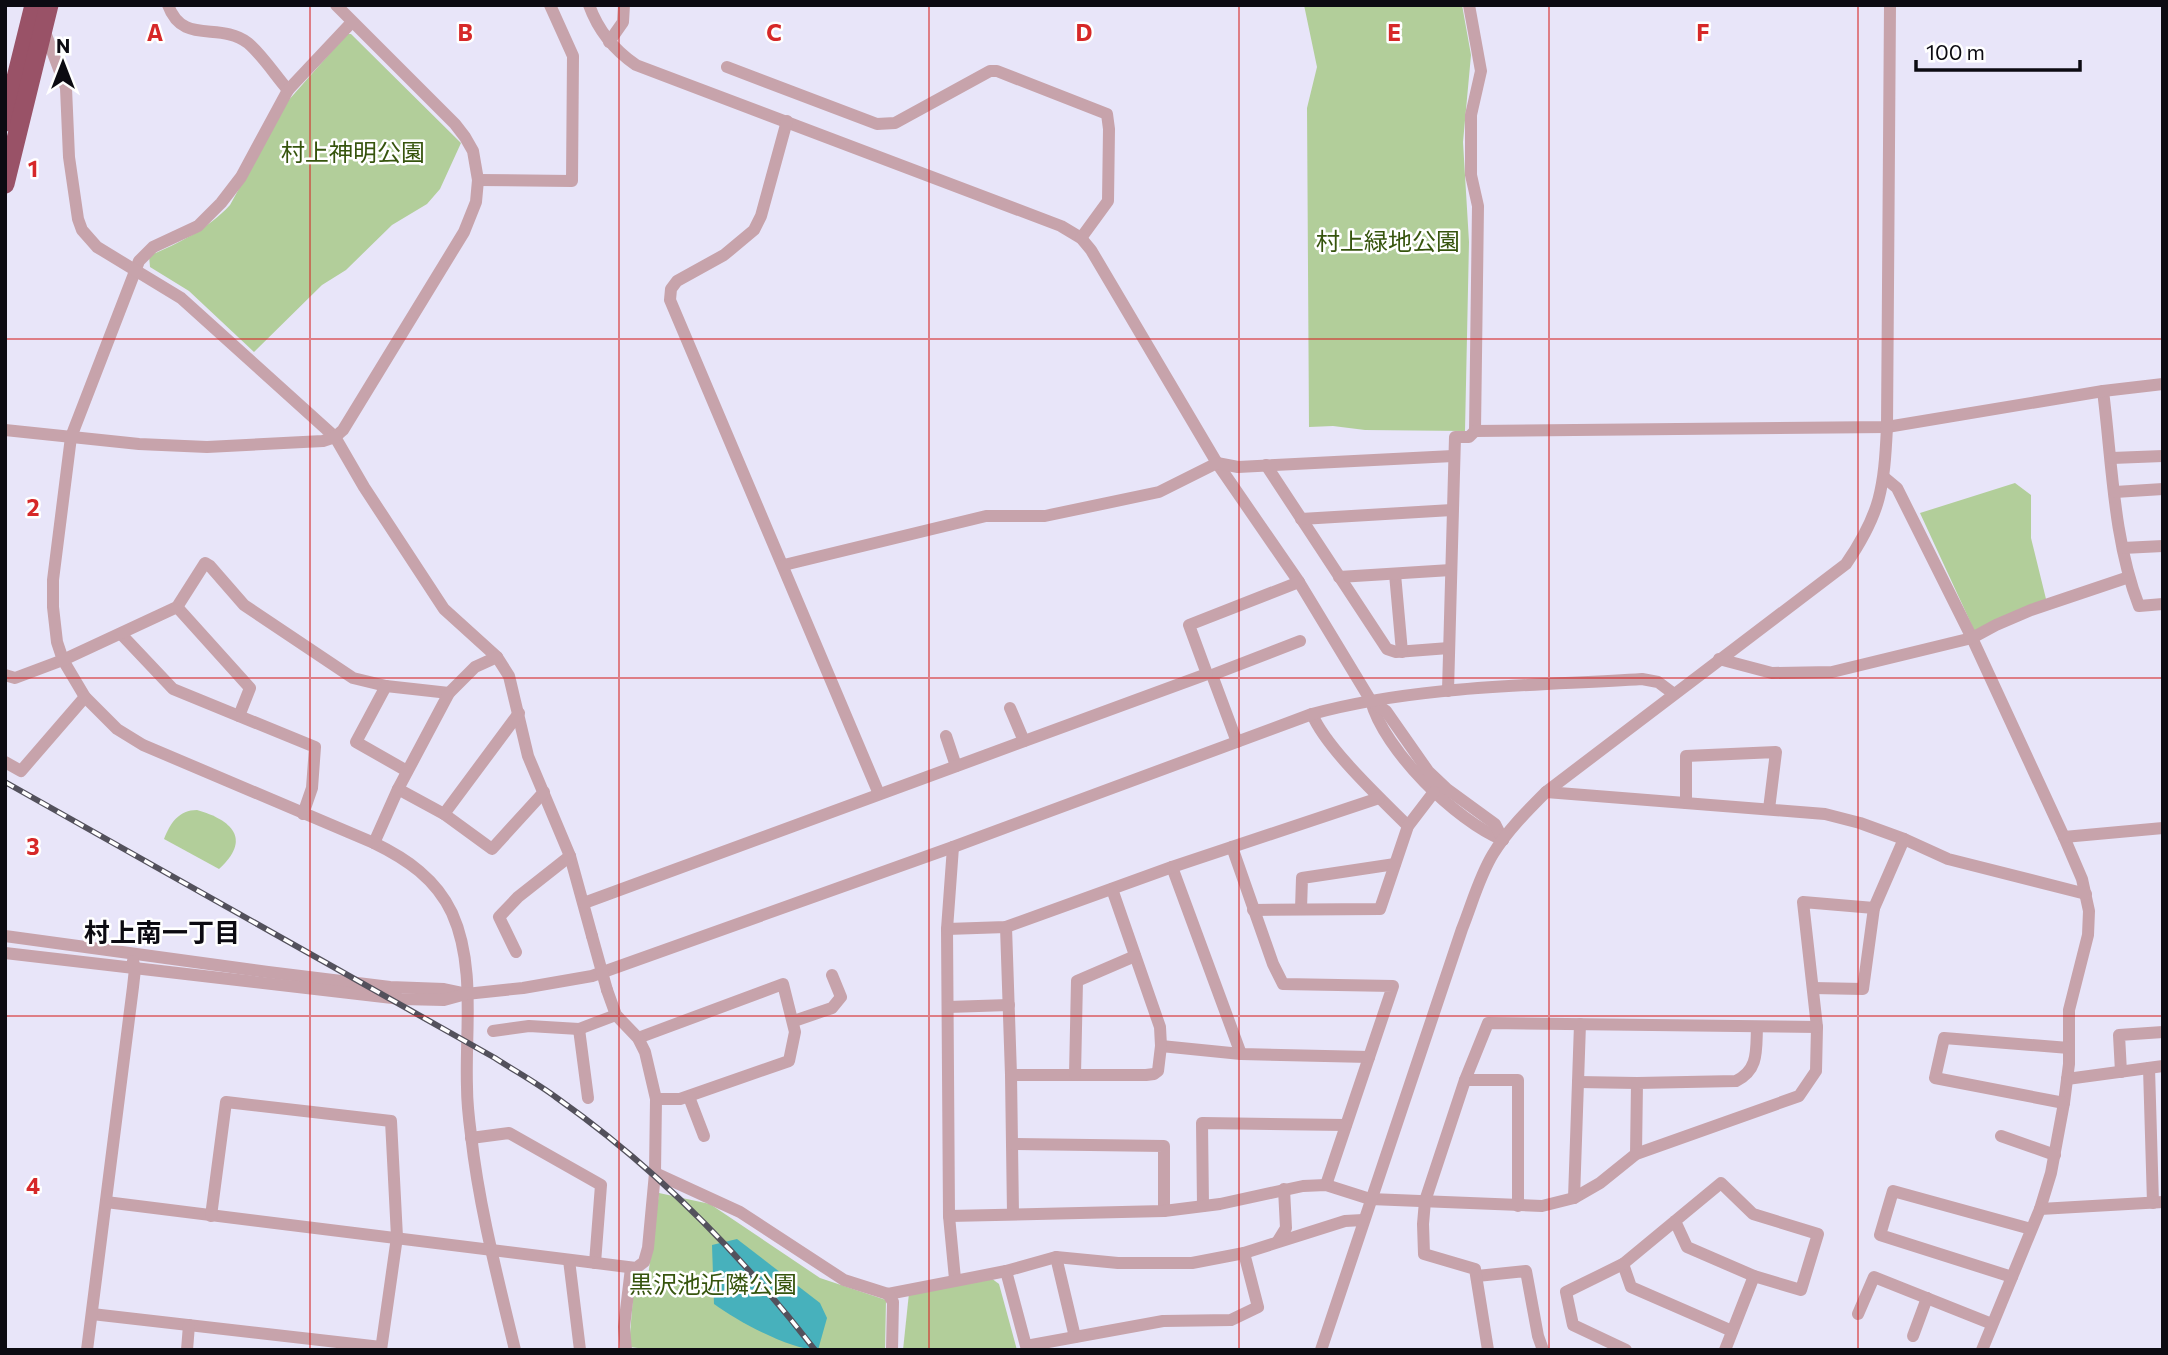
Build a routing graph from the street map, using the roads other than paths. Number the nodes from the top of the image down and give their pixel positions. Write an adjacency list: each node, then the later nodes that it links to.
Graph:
1 (34, 5): 11 (street); 15 (highway)
2 (49, 5): 11 (highway)
3 (168, 5): 14 (street)
4 (336, 5): 10 (street)
5 (550, 5): 17 (street)
6 (589, 5): 12 (street)
7 (624, 5): 12 (street)
8 (1469, 5): 25 (street)
9 (1890, 5): 23 (street)
10 (352, 22): 14 (street); 17 (street)
11 (43, 28): 18 (highway); 20 (street)
12 (609, 41): 16 (street)
13 (727, 67): 19 (street)
14 (288, 90): 20 (street)
15 (6, 116)
16 (787, 121): 19 (street); 40 (street)
17 (478, 180): 26 (street)
18 (5, 184)
19 (1081, 238): 31 (street)
20 (136, 269): 26 (street); 27 (street)
21 (2163, 384): 22 (street)
22 (2103, 391): 23 (street); 30 (street)
23 (1887, 427): 25 (street); 33 (street)
24 (5, 430): 27 (street)
25 (1475, 431): 28 (street)
26 (335, 436): 27 (street); 53 (street)
27 (71, 437): 55 (street)
28 (1453, 456): 32 (street); 36 (street)
29 (2163, 456): 30 (street)
30 (2112, 458): 35 (street)
31 (1217, 463): 32 (street); 40 (street); 45 (street)
32 (1266, 465): 37 (street)
33 (1885, 478): 49 (street); 54 (street)
34 (2163, 489): 35 (street)
35 (2115, 492): 39 (street)
36 (1452, 510): 37 (street); 41 (street)
37 (1301, 519): 43 (street)
38 (2163, 546): 39 (street)
39 (2123, 548): 44 (street)
40 (783, 565): 79 (street)
41 (1451, 570): 42 (street); 51 (street)
42 (1395, 574): 43 (street); 52 (street)
43 (1339, 577): 52 (street)
44 (2129, 577): 46 (street); 49 (street)
45 (1300, 582): 56 (street); 64 (street)
46 (2163, 604)
47 (177, 607): 48 (street); 59 (street); 68 (street)
48 (121, 634): 55 (street); 68 (street)
49 (1972, 638): 54 (street); 87 (street)
50 (1300, 641): 57 (street)
51 (1449, 649): 52 (street); 60 (street)
52 (1402, 652)
53 (497, 657): 61 (street); 66 (street)
54 (1719, 659): 62 (street)
55 (63, 660): 58 (street); 63 (street)
56 (1205, 667): 57 (street); 70 (street)
57 (1229, 668): 71 (street)
58 (5, 675)
59 (386, 686): 61 (street); 74 (street)
60 (1448, 691): 62 (street); 64 (street)
61 (450, 693): 74 (street)
62 (1674, 694): 78 (street)
63 (85, 697): 72 (street); 83 (street)
64 (1371, 701): 67 (street); 77 (street); 89 (street)
65 (1010, 708): 70 (street)
66 (519, 713): 76 (street); 84 (street)
67 (1312, 715): 71 (street); 80 (street)
68 (239, 716): 83 (street)
69 (946, 736): 73 (street)
70 (1024, 741): 73 (street)
71 (1237, 742): 91 (street)
72 (5, 762)
73 (957, 766): 79 (street)
74 (407, 771): 75 (street)
75 (398, 789): 84 (street); 90 (street)
76 (544, 792): 84 (street); 93 (street)
77 (1434, 792): 85 (street); 89 (street)
78 (1546, 792): 81 (street); 89 (street)
79 (879, 794): 98 (street)
80 (1379, 797): 85 (street); 92 (street)
81 (1686, 803): 82 (street); 82 (street)
82 (1769, 809): 88 (street)
83 (303, 814): 90 (street)
84 (443, 814)
85 (1408, 826): 94 (street)
86 (2163, 828): 87 (street)
87 (2064, 837): 97 (street)
88 (1904, 839): 97 (street); 99 (street)
89 (1503, 840): 152 (street)
90 (374, 843): 112 (street)
91 (953, 847): 103 (street); 112 (street)
92 (1232, 847): 95 (street); 101 (street)
93 (569, 856): 98 (street); 105 (street)
94 (1395, 864): 100 (street); 100 (street)
95 (1172, 867): 96 (street); 126 (street)
96 (1112, 889): 102 (street); 108 (street)
97 (2086, 894): 125 (street)
98 (584, 903): 115 (street, bridge)
99 (1874, 908): 111 (street); 111 (street)
100 (1301, 909): 101 (street)
101 (1253, 910): 127 (street)
102 (1006, 927): 103 (street); 113 (street)
103 (947, 929): 114 (street)
104 (5, 936): 107 (street)
105 (516, 952)
106 (5, 953): 109 (street)
107 (136, 953): 109 (street); 112 (street)
108 (1135, 956): 124 (street); 132 (street)
109 (135, 970): 112 (street); 153 (street)
110 (832, 975): 116 (street)
111 (1813, 988): 119 (street)
112 (466, 994): 144 (street)
113 (1009, 1005): 114 (street); 131 (street)
114 (948, 1007): 162 (street)
115 (616, 1015): 120 (street); 123 (street)
116 (794, 1021): 123 (street); 137 (street)
117 (1580, 1024): 118 (street); 134 (street); 135 (street)
118 (1757, 1027): 119 (street); 136 (street)
119 (1817, 1027): 146 (street)
120 (579, 1029): 121 (street); 138 (street)
121 (493, 1031)
122 (2163, 1032): 130 (street)
123 (638, 1038): 139 (street)
124 (1161, 1046): 126 (street); 132 (street)
125 (2069, 1048): 133 (street); 140 (street)
126 (1241, 1054): 127 (street)
127 (1369, 1057): 141 (street)
128 (2163, 1066): 129 (street)
129 (2149, 1068): 130 (street); 155 (street)
130 (2121, 1072): 133 (street)
131 (1011, 1074): 132 (street); 145 (street)
132 (1076, 1075)
133 (2067, 1079): 140 (street)
134 (1465, 1080): 154 (street); 157 (street)
135 (1578, 1082): 136 (street); 151 (street)
136 (1637, 1083): 146 (street)
137 (689, 1097): 139 (street); 142 (street)
138 (588, 1098)
139 (656, 1099): 148 (street)
140 (2064, 1103): 147 (street)
141 (1346, 1125): 149 (street); 156 (street)
142 (704, 1136)
143 (2001, 1136): 147 (street)
144 (471, 1138): 168 (street); 172 (street)
145 (1012, 1144): 159 (street); 160 (street)
146 (1636, 1154): 151 (street)
147 (2055, 1155): 158 (street)
148 (655, 1173): 174 (street); 180 (street)
149 (1326, 1185): 150 (street); 152 (street)
150 (1284, 1189): 156 (street); 167 (street)
151 (1574, 1198): 157 (street)
152 (1370, 1199): 154 (street); 163 (street)
153 (106, 1202): 161 (street); 182 (street)
154 (1425, 1202): 157 (street); 176 (street)
155 (2158, 1203): 158 (street)
156 (1203, 1206): 159 (street)
157 (1518, 1206)
158 (2040, 1209): 165 (street)
159 (1164, 1211): 160 (street)
160 (1013, 1214): 162 (street)
161 (211, 1216): 166 (street); 166 (street)
162 (949, 1216): 179 (street)
163 (1363, 1220): 167 (street); 196 (street)
164 (1675, 1221): 173 (street); 177 (street); 177 (street)
165 (2031, 1229): 178 (street); 178 (street)
166 (397, 1237): 168 (street); 189 (street)
167 (1278, 1241): 169 (street)
168 (492, 1251): 171 (street); 192 (street)
169 (1244, 1253): 170 (street); 188 (street)
170 (1056, 1257): 175 (street); 188 (street)
171 (569, 1260): 172 (street); 193 (street)
172 (595, 1263): 174 (street)
173 (1623, 1264): 186 (street); 199 (street)
174 (631, 1268): 194 (street)
175 (1006, 1271): 179 (street); 188 (street)
176 (1477, 1276): 197 (street); 198 (street)
177 (1754, 1276): 186 (street)
178 (2012, 1277): 184 (street)
179 (955, 1279): 180 (street)
180 (888, 1294): 195 (street)
181 (1927, 1298): 183 (street); 184 (street); 187 (street)
182 (92, 1314): 185 (street); 190 (street)
183 (1858, 1314)
184 (1992, 1324): 201 (street)
185 (189, 1325): 189 (street); 191 (street)
186 (1732, 1331): 200 (street)
187 (1913, 1336)
188 (1075, 1337)
189 (381, 1349)
190 (87, 1350)
191 (187, 1350)
192 (514, 1350)
193 (580, 1350)
194 (625, 1350)
195 (892, 1350)
196 (1321, 1350)
197 (1488, 1350)
198 (1543, 1350)
199 (1626, 1350)
200 (1725, 1350)
201 (1982, 1350)

